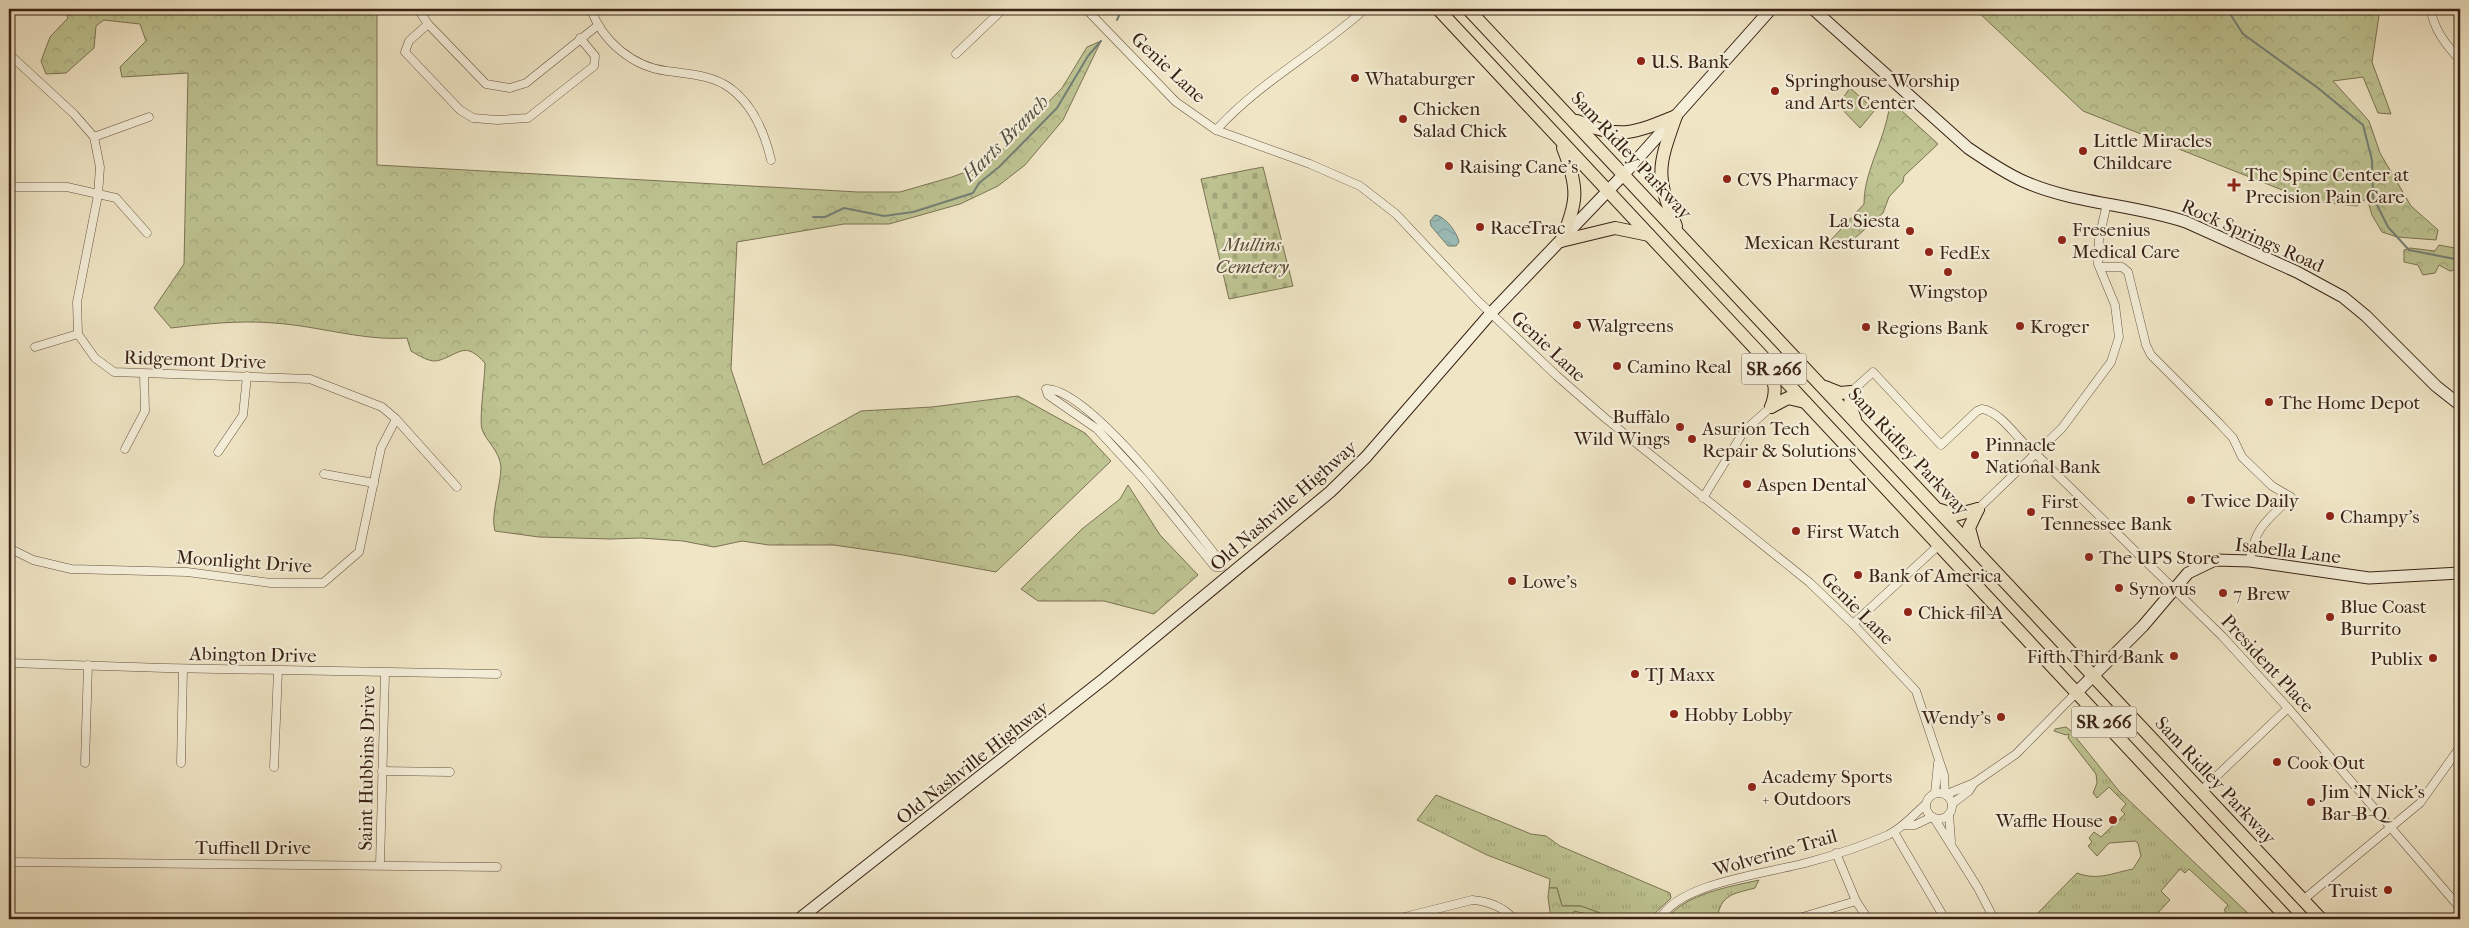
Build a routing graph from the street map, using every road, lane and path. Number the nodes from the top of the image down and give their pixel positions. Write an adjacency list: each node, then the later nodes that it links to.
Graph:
1 (418, 9): 12 (street)
2 (590, 9): 13 (street)
3 (1003, 9): 17 (street)
4 (1086, 9): 22 (street, Genie Lane)
5 (1365, 9): 22 (street)
6 (1438, 9): 24 (main road, SR 266)
7 (1462, 9): 15 (main road)
8 (1468, 9): 15 (main road, Sam Ridley Parkway / SR 266)
9 (1771, 9): 19 (main road, Old Nashville Highway)
10 (1813, 9): 30 (main road, Rock Springs Road)
11 (2431, 9): 18 (street)
12 (428, 24): 14 (street); 14 (street)
13 (597, 26): 14 (street); 25 (street)
14 (580, 38)
15 (1496, 38): 21 (main road, Sam Ridley Parkway / SR 266)
16 (9, 54): 23 (street)
17 (956, 54)
18 (2460, 60)
19 (1676, 116): 21 (main road); 26 (main road, Old Nashville Highway); 31 (main road)
20 (148, 117): 23 (street)
21 (1572, 118): 26 (main road, Sam Ridley Parkway / SR 266)
22 (1216, 130): 36 (street, Genie Lane)
23 (94, 137): 29 (street)
24 (1560, 142): 28 (main road, SR 266); 34 (main road)
25 (771, 160)
26 (1624, 174): 28 (main road, Old Nashville Highway); 31 (main road, Sam Ridley Parkway / SR 266)
27 (9, 187): 29 (street)
28 (1608, 191): 33 (main road, SR 266); 34 (main road, Old Nashville Highway)
29 (98, 195): 32 (street); 37 (street)
30 (2107, 203): 35 (street); 46 (main road, Rock Springs Road)
31 (1679, 232): 42 (main road, Sam Ridley Parkway / SR 266)
32 (147, 233)
33 (1649, 234): 34 (main road); 38 (main road, SR 266)
34 (1561, 241): 36 (main road, Old Nashville Highway)
35 (2100, 267): 52 (street); 62 (street)
36 (1491, 313): 56 (street, Genie Lane); 103 (main road, Old Nashville Highway)
37 (78, 334): 39 (street); 40 (street, Ridgemont Drive)
38 (1751, 344): 45 (main road, SR 266); 47 (main road)
39 (35, 347)
40 (144, 374): 41 (street, Ridgemont Drive); 50 (street)
41 (246, 376): 48 (street, Ridgemont Drive); 51 (street)
42 (1821, 385): 44 (main road); 49 (main road, Sam Ridley Parkway / SR 266)
43 (1046, 389): 63 (street)
44 (1851, 392): 49 (main road); 52 (street)
45 (1805, 402): 47 (main road); 59 (main road, SR 266)
46 (2460, 405)
47 (1770, 407): 56 (street)
48 (396, 419): 54 (street, Moonlight Drive); 55 (street, Ridgemont Drive)
49 (1856, 422): 57 (main road, Sam Ridley Parkway / SR 266)
50 (125, 449)
51 (218, 452)
52 (2036, 454): 58 (street); 65 (street, President Place)
53 (324, 474): 54 (street)
54 (374, 483): 60 (street, Moonlight Drive)
55 (457, 488)
56 (1703, 498): 66 (street, Genie Lane)
57 (1937, 509): 58 (main road); 61 (main road, Sam Ridley Parkway / SR 266)
58 (1978, 509): 61 (main road)
59 (1939, 545): 66 (street); 74 (main road, SR 266)
60 (9, 548)
61 (1976, 550): 73 (main road, Sam Ridley Parkway / SR 266)
62 (2250, 561): 64 (main road, Isabella Lane); 65 (main road, Isabella Lane)
63 (1221, 567)
64 (2460, 573)
65 (2174, 588): 73 (main road, Isabella Lane); 75 (street, President Place)
66 (1853, 624): 79 (street, Genie Lane)
67 (9, 663): 68 (street, Abington Drive)
68 (88, 665): 69 (street, Abington Drive); 77 (street)
69 (183, 669): 70 (street, Abington Drive); 78 (street)
70 (278, 671): 71 (street, Abington Drive); 80 (street)
71 (385, 673): 72 (street, Abington Drive); 81 (street, Saint Hubbins Drive)
72 (497, 674)
73 (2093, 675): 74 (main road, Isabella Lane); 84 (main road, Sam Ridley Parkway / SR 266)
74 (2077, 692): 83 (street); 112 (main road, SR 266)
75 (2288, 708): 84 (street); 92 (street, President Place)
76 (2460, 747): 92 (street)
77 (86, 762)
78 (181, 763)
79 (1938, 763): 85 (street, Genie Lane); 86 (street, Genie Lane)
80 (274, 767)
81 (382, 771): 82 (street); 97 (street, Saint Hubbins Drive)
82 (450, 772)
83 (1974, 784): 86 (street); 88 (street)
84 (2201, 791): 99 (main road, Sam Ridley Parkway / SR 266)
85 (1935, 793): 86 (street); 87 (street)
86 (1946, 794): 88 (street)
87 (1926, 804): 90 (street); 91 (street, Wolverine Trail)
88 (1952, 804): 89 (street)
89 (1949, 814): 90 (street); 94 (street)
90 (1933, 817): 91 (street, Wolverine Trail); 94 (street)
91 (1905, 825): 93 (street, Wolverine Trail)
92 (2392, 826): 99 (street); 101 (street, President Place)
93 (1894, 832): 95 (street, Wolverine Trail); 110 (street)
94 (1951, 843): 111 (street)
95 (1836, 853): 100 (street); 107 (street, Wolverine Trail)
96 (9, 862): 97 (street, Tuffnell Drive)
97 (380, 865): 98 (street, Tuffnell Drive)
98 (497, 868)
99 (2303, 900): 113 (main road, Sam Ridley Parkway / SR 266)
100 (1856, 901): 108 (street); 109 (street)
101 (2460, 908)
102 (1431, 910): 104 (street); 105 (street); 106 (street)
103 (799, 919)
104 (1397, 919)
105 (1433, 919)
106 (1514, 919)
107 (1660, 919)
108 (1796, 919)
109 (1868, 919)
110 (1945, 919)
111 (1994, 919)
112 (2288, 919)
113 (2321, 919)

